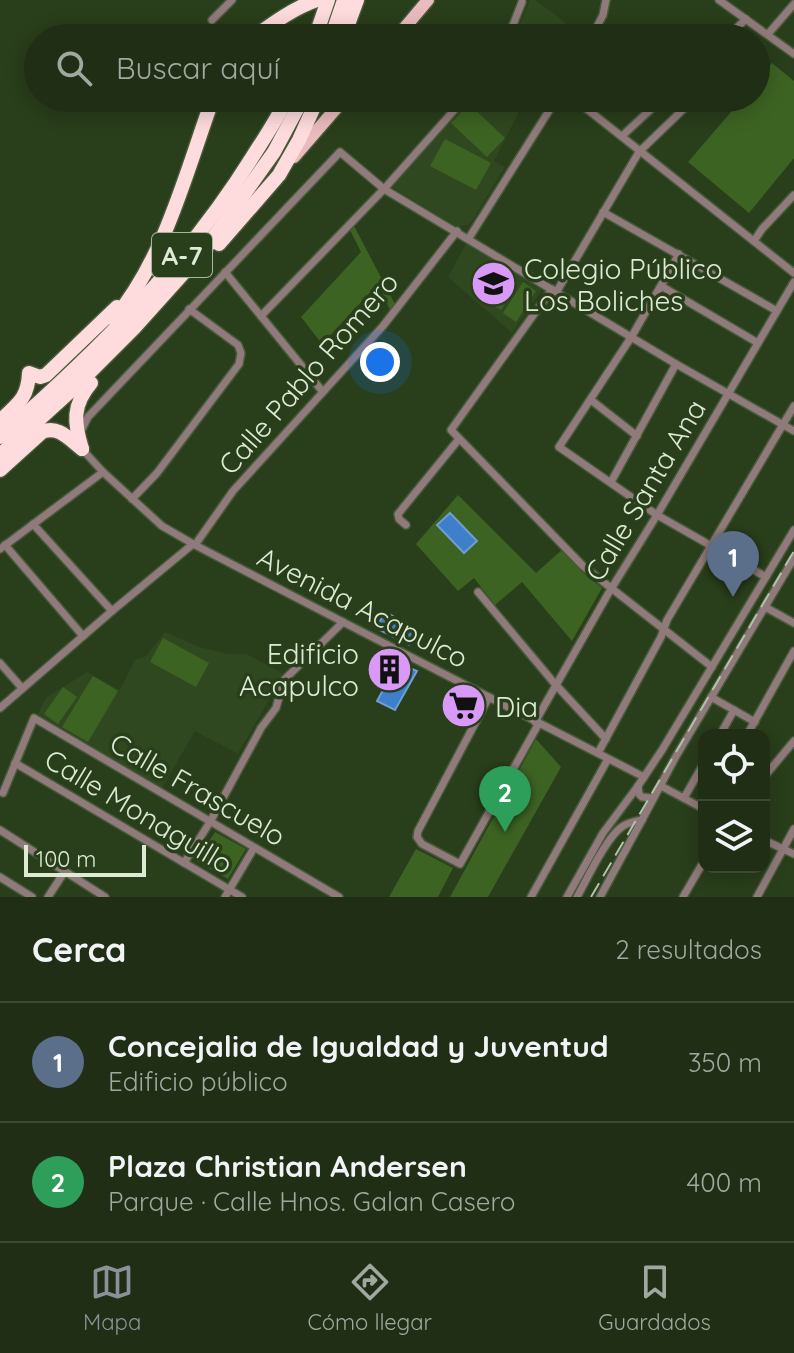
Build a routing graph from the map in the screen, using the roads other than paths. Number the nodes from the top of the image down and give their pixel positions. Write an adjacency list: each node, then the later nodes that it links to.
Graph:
1 (232, 0): 13 (street)
2 (317, 0): 14 (highway)
3 (328, 0): 15 (highway)
4 (344, 0): 11 (highway)
5 (357, 0): 11 (highway)
6 (428, 0): 18 (main road)
7 (606, 0): 20 (street)
8 (719, 0): 12 (street)
9 (522, 2): 19 (street)
10 (794, 4): 23 (street)
11 (345, 19): 16 (highway); 17 (highway)
12 (746, 19): 21 (street); 22 (street)
13 (212, 20)
14 (271, 24)
15 (320, 24)
16 (341, 24)
17 (344, 24)
18 (408, 24)
19 (513, 24)
20 (598, 24)
21 (741, 24)
22 (754, 24)
23 (770, 28)
24 (770, 35): 25 (street)
25 (794, 54)
26 (208, 112): 49 (highway)
27 (281, 112): 60 (highway, A-7)
28 (295, 112): 55 (highway, A-7)
29 (312, 112): 38 (highway)
30 (333, 112): 38 (main road)
31 (453, 112): 39 (street)
32 (548, 112): 43 (street)
33 (591, 112): 36 (street)
34 (648, 112): 36 (street)
35 (680, 112): 37 (street)
36 (622, 136): 37 (street)
37 (639, 152): 41 (street); 44 (street)
38 (279, 175): 55 (highway)
39 (384, 189): 42 (street); 46 (street); 54 (street)
40 (794, 195): 44 (street)
41 (603, 212): 45 (street); 51 (street)
42 (457, 231): 43 (street); 61 (street, Calle Pablo Romero)
43 (469, 238): 51 (street)
44 (754, 241): 47 (street)
45 (679, 254): 50 (street); 53 (street)
46 (225, 272): 52 (street); 54 (street)
47 (794, 273)
48 (794, 282): 53 (street, Calle Santa Ana)
49 (138, 286): 60 (highway); 65 (highway)
50 (661, 286): 56 (street); 57 (street)
51 (554, 290): 56 (street); 70 (street)
52 (189, 309): 71 (street); 76 (street)
53 (777, 311): 57 (street, Calle Santa Ana)
54 (261, 316): 61 (street)
55 (134, 328): 58 (highway, A-7)
56 (632, 336): 59 (street); 63 (street)
57 (758, 343): 62 (street, Calle Santa Ana)
58 (115, 347): 71 (highway); 72 (highway, A-7)
59 (676, 364): 62 (street); 68 (street)
60 (50, 391): 69 (highway, A-7)
61 (323, 392): 81 (street, Calle Pablo Romero)
62 (729, 393): 66 (street); 77 (street, Calle Santa Ana)
63 (591, 400): 68 (street); 75 (street)
64 (794, 406): 66 (street)
65 (0, 421)
66 (782, 424): 67 (street); 82 (street)
67 (794, 431)
68 (637, 436): 75 (street)
69 (0, 437)
70 (459, 439): 79 (street); 86 (street)
71 (80, 444): 73 (highway); 74 (street, Avenida Acapulco)
72 (0, 455)
73 (0, 470)
74 (103, 472): 76 (street, Avenida Acapulco); 78 (street)
75 (611, 482): 77 (street)
76 (132, 499): 81 (street, Avenida Acapulco)
77 (657, 515): 82 (street); 86 (street, Calle Santa Ana)
78 (33, 524): 83 (street); 89 (street)
79 (406, 525)
80 (794, 530): 85 (street)
81 (194, 544): 89 (street, Calle Pablo Romero); 90 (street, Avenida Acapulco)
82 (711, 545): 85 (street); 92 (street)
83 (3, 547): 93 (street)
84 (794, 558): 88 (street)
85 (766, 577): 96 (street)
86 (612, 588): 92 (street); 97 (street, Calle Santa Ana)
87 (478, 592): 97 (street)
88 (765, 607): 91 (street); 100 (street)
89 (112, 611): 93 (street, Calle Pablo Romero)
90 (343, 622): 99 (street, Avenida Acapulco); 124 (street)
91 (794, 623)
92 (664, 630): 96 (street); 107 (street)
93 (83, 636): 98 (street, Calle Pablo Romero)
94 (794, 651): 104 (street)
95 (0, 663): 98 (street)
96 (712, 667): 112 (street)
97 (555, 684): 103 (street, Calle Santa Ana); 107 (street)
98 (22, 688): 101 (street, Calle Pablo Romero)
99 (489, 697): 103 (street, Avenida Acapulco); 103 (street, Calle Santa Ana)
100 (711, 697): 102 (street); 113 (street)
101 (0, 708)
102 (732, 709): 104 (street); 105 (street)
103 (537, 722): 109 (street, Avenida Acapulco)
104 (755, 722): 106 (street)
105 (723, 729)
106 (751, 729)
107 (606, 739): 109 (street)
108 (794, 741): 114 (street)
109 (598, 753): 110 (street, Avenida Acapulco)
110 (608, 759): 116 (street, Avenida Acapulco); 142 (street)
111 (15, 763): 119 (street); 124 (street, Calle Frascuelo); 131 (street, Calle Monaguillo)
112 (651, 765): 113 (street); 116 (street)
113 (669, 770): 118 (street)
114 (770, 770)
115 (698, 774): 121 (street)
116 (644, 777): 117 (street)
117 (638, 786): 120 (street); 143 (street)
118 (661, 786): 120 (street); 121 (street)
119 (3, 793)
120 (653, 798): 123 (street)
121 (684, 798): 122 (street)
122 (698, 806)
123 (642, 820): 144 (street); 145 (street)
124 (210, 822): 128 (street, Calle Frascuelo); 131 (street)
125 (794, 829): 129 (street)
126 (0, 830): 132 (street)
127 (770, 843): 129 (street)
128 (254, 848): 135 (street); 141 (street, Calle Frascuelo)
129 (784, 850): 130 (street); 147 (street)
130 (794, 854)
131 (184, 863): 135 (street, Calle Monaguillo)
132 (65, 871): 138 (street); 139 (street)
133 (698, 871): 146 (street)
134 (0, 877): 136 (street)
135 (227, 893): 140 (street, Calle Monaguillo)
136 (32, 897)
137 (39, 897): 138 (street)
138 (48, 897)
139 (105, 897)
140 (242, 897)
141 (339, 897)
142 (531, 897)
143 (567, 897)
144 (577, 897)
145 (600, 897)
146 (683, 897)
147 (757, 897)

